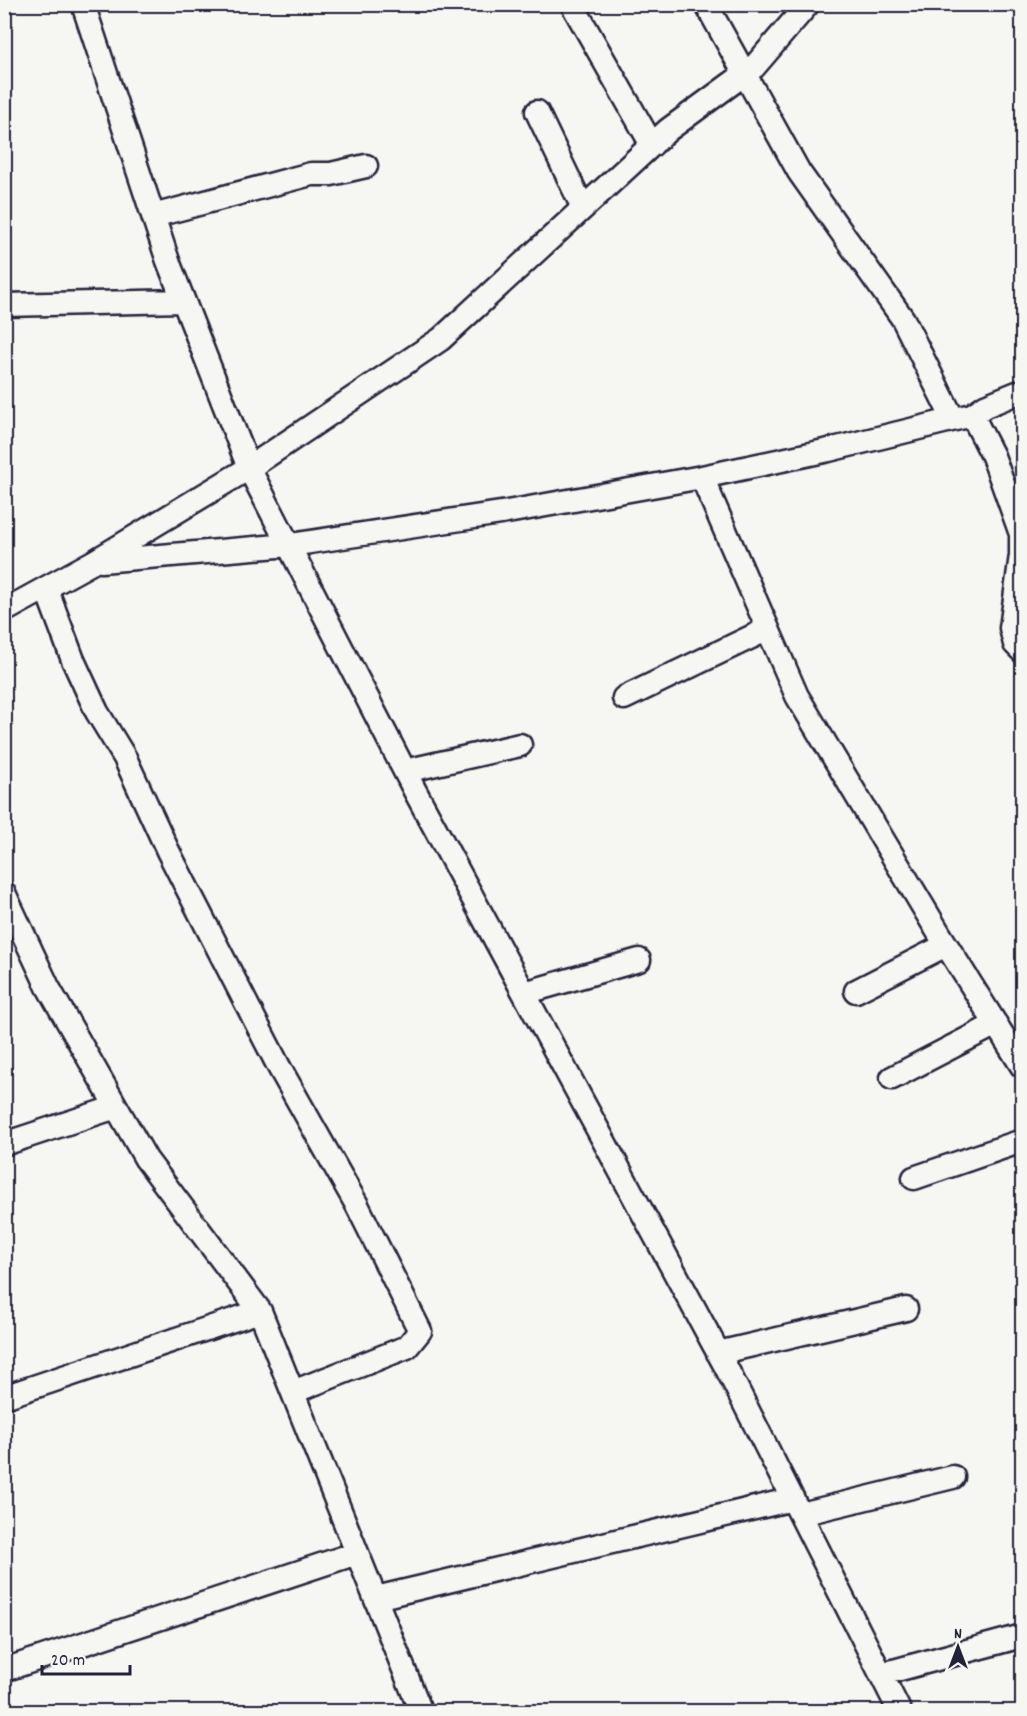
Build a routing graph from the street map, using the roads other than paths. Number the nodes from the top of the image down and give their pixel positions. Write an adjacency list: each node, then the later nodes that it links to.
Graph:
1 (83, 4): 10 (street)
2 (572, 4): 7 (street)
3 (706, 4): 5 (street)
4 (808, 4): 5 (street)
5 (744, 74): 7 (street); 14 (street)
6 (537, 112): 9 (street)
7 (652, 145): 9 (street)
8 (366, 166): 10 (street)
9 (584, 208): 15 (street)
10 (153, 216): 11 (street)
11 (183, 301): 12 (street); 15 (street)
12 (4, 305)
13 (1023, 391): 14 (street)
14 (963, 417): 16 (street); 17 (street)
15 (249, 468): 18 (street); 19 (street)
16 (702, 477): 18 (street); 22 (street)
17 (1019, 518): 23 (street)
18 (290, 545): 19 (street); 26 (street)
19 (95, 561): 20 (street)
20 (46, 588): 21 (street); 42 (street)
21 (4, 610)
22 (768, 629): 24 (street); 28 (street)
23 (1023, 651)
24 (624, 698)
25 (520, 745): 26 (street)
26 (405, 771): 31 (street)
27 (4, 893): 35 (street)
28 (946, 945): 30 (street); 32 (street)
29 (639, 960): 31 (street)
30 (856, 991)
31 (524, 993): 41 (street)
32 (996, 1024): 33 (street); 34 (street)
33 (1023, 1066)
34 (892, 1078)
35 (116, 1107): 37 (street); 40 (street)
36 (1023, 1141): 38 (street)
37 (4, 1144)
38 (914, 1178)
39 (906, 1309): 41 (street)
40 (260, 1311): 42 (street); 43 (street)
41 (718, 1353): 45 (street)
42 (292, 1392): 46 (street)
43 (4, 1397)
44 (953, 1477): 45 (street)
45 (797, 1507): 47 (street); 50 (street)
46 (357, 1553): 47 (street); 49 (street)
47 (376, 1598): 51 (street)
48 (1023, 1636): 50 (street)
49 (4, 1670)
50 (882, 1674): 52 (street)
51 (421, 1712)
52 (900, 1712)

